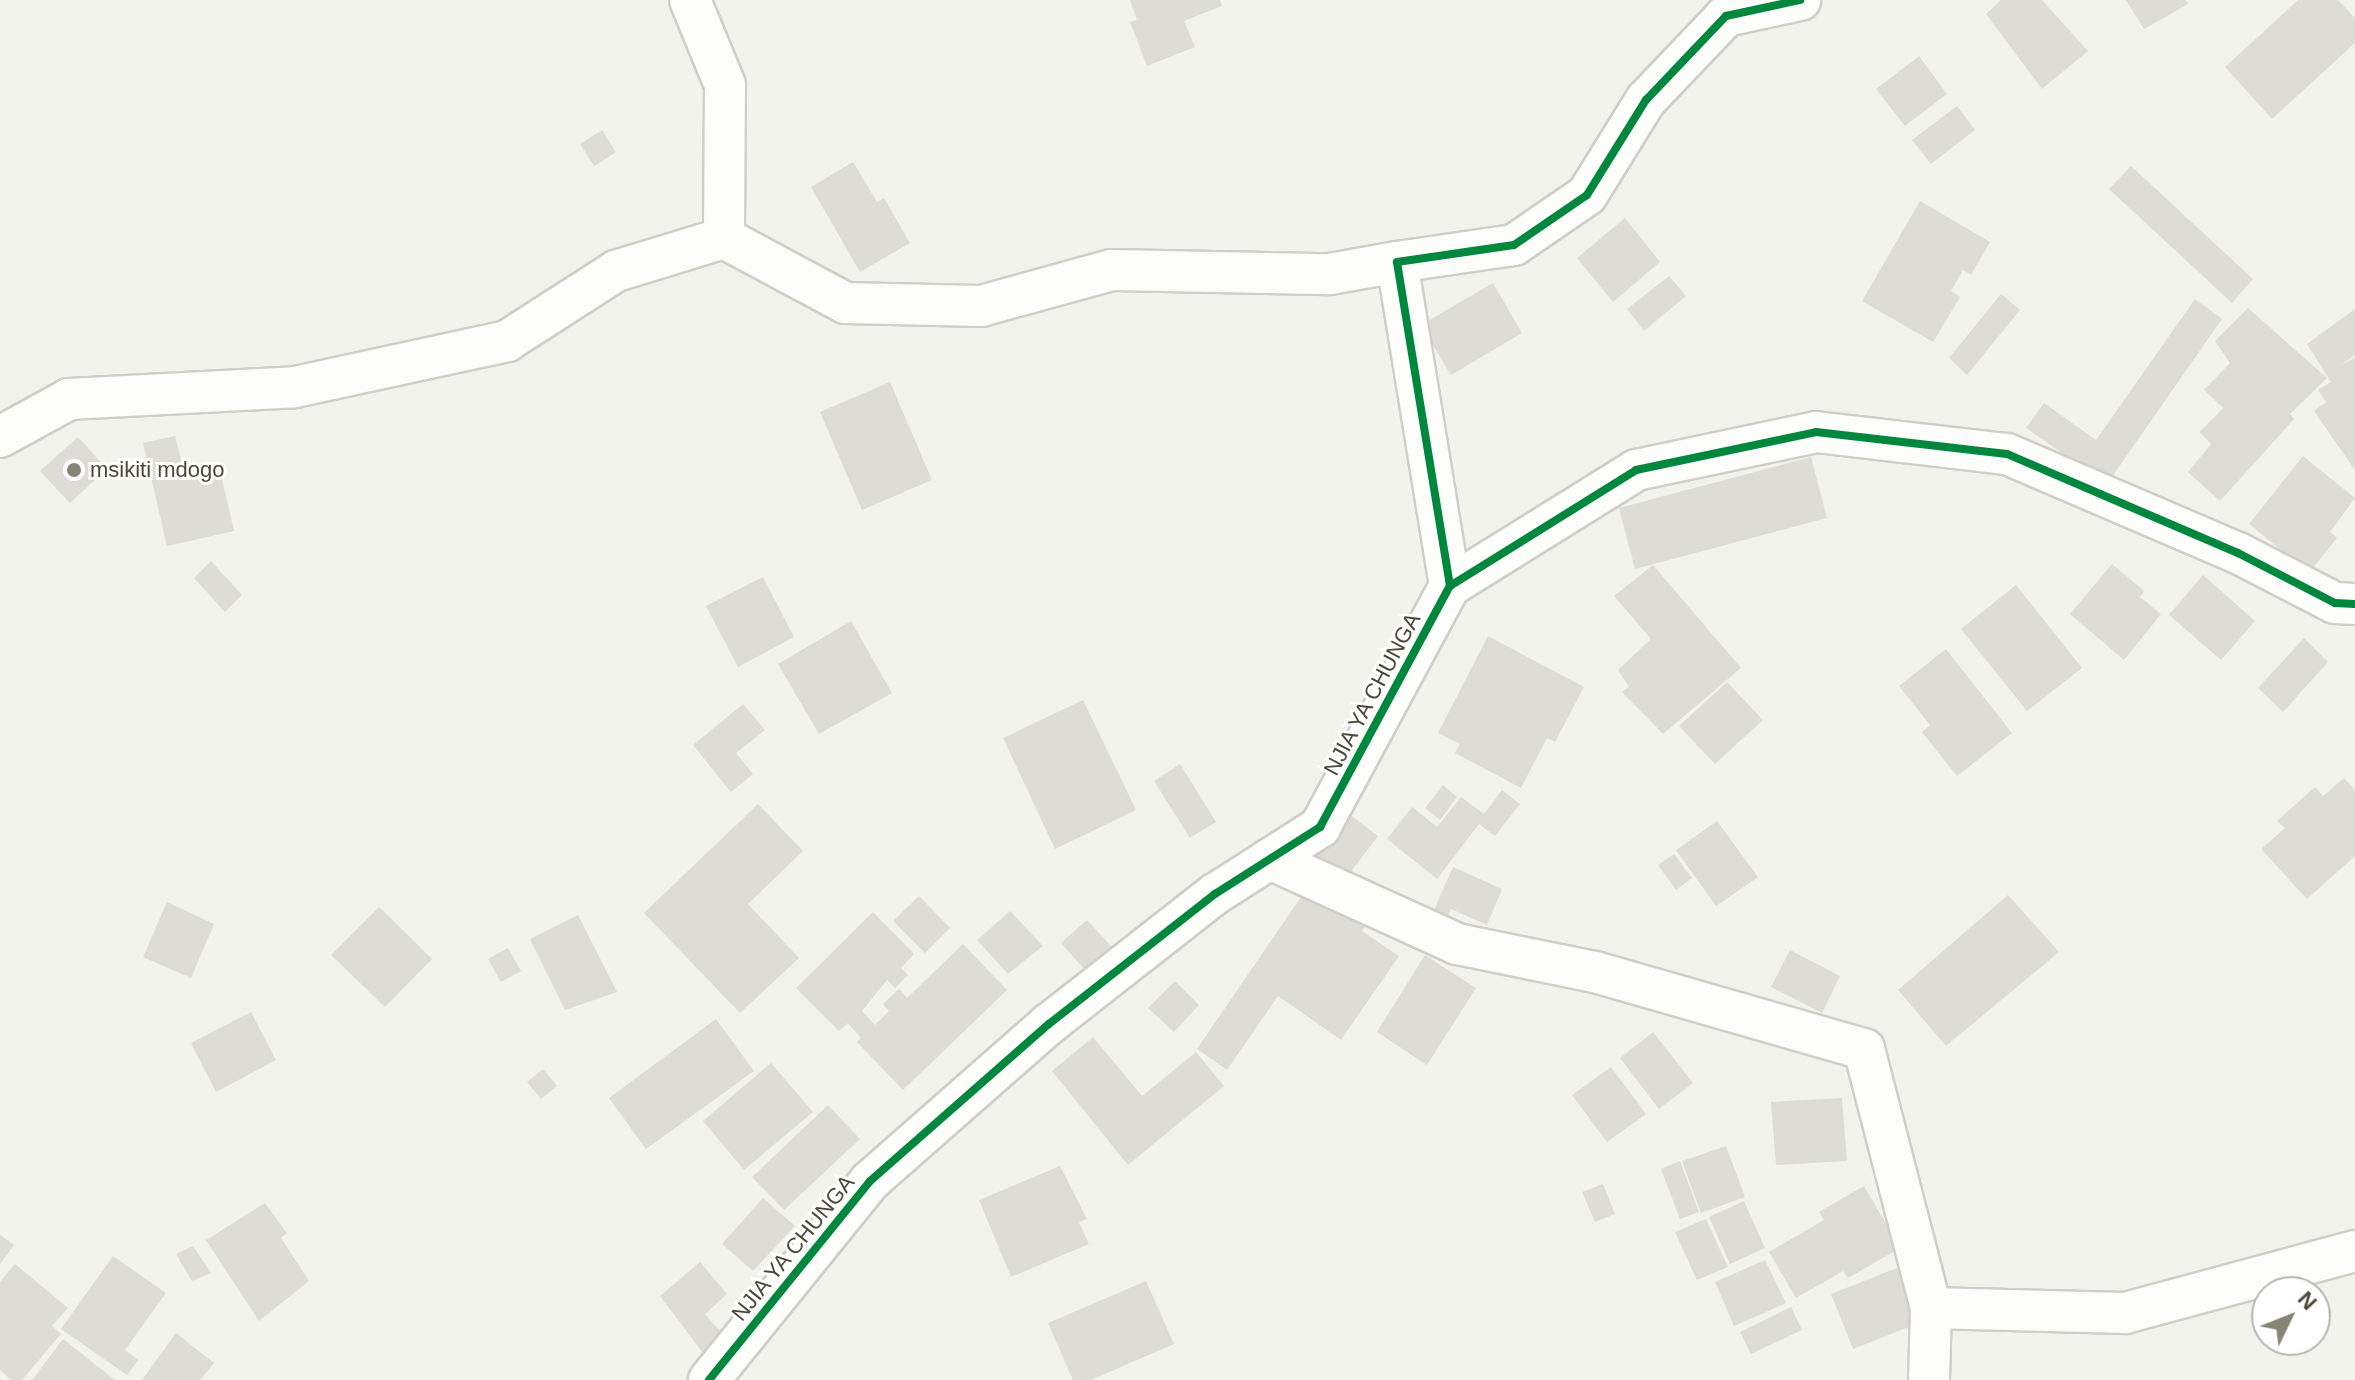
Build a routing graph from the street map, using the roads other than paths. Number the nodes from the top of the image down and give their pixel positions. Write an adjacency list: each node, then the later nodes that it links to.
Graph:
1 (690, 0): 3 (street)
2 (1800, 0): 4 (street)
3 (724, 238): 4 (street); 5 (street)
4 (1397, 262): 6 (street)
5 (0, 437)
6 (1450, 586): 7 (street); 8 (street, NJIA YA CHUNGA)
7 (2355, 604)
8 (1270, 859): 10 (street); 11 (street, NJIA YA CHUNGA)
9 (2355, 1251): 10 (street)
10 (1931, 1308): 12 (street)
11 (709, 1380)
12 (1929, 1380)

